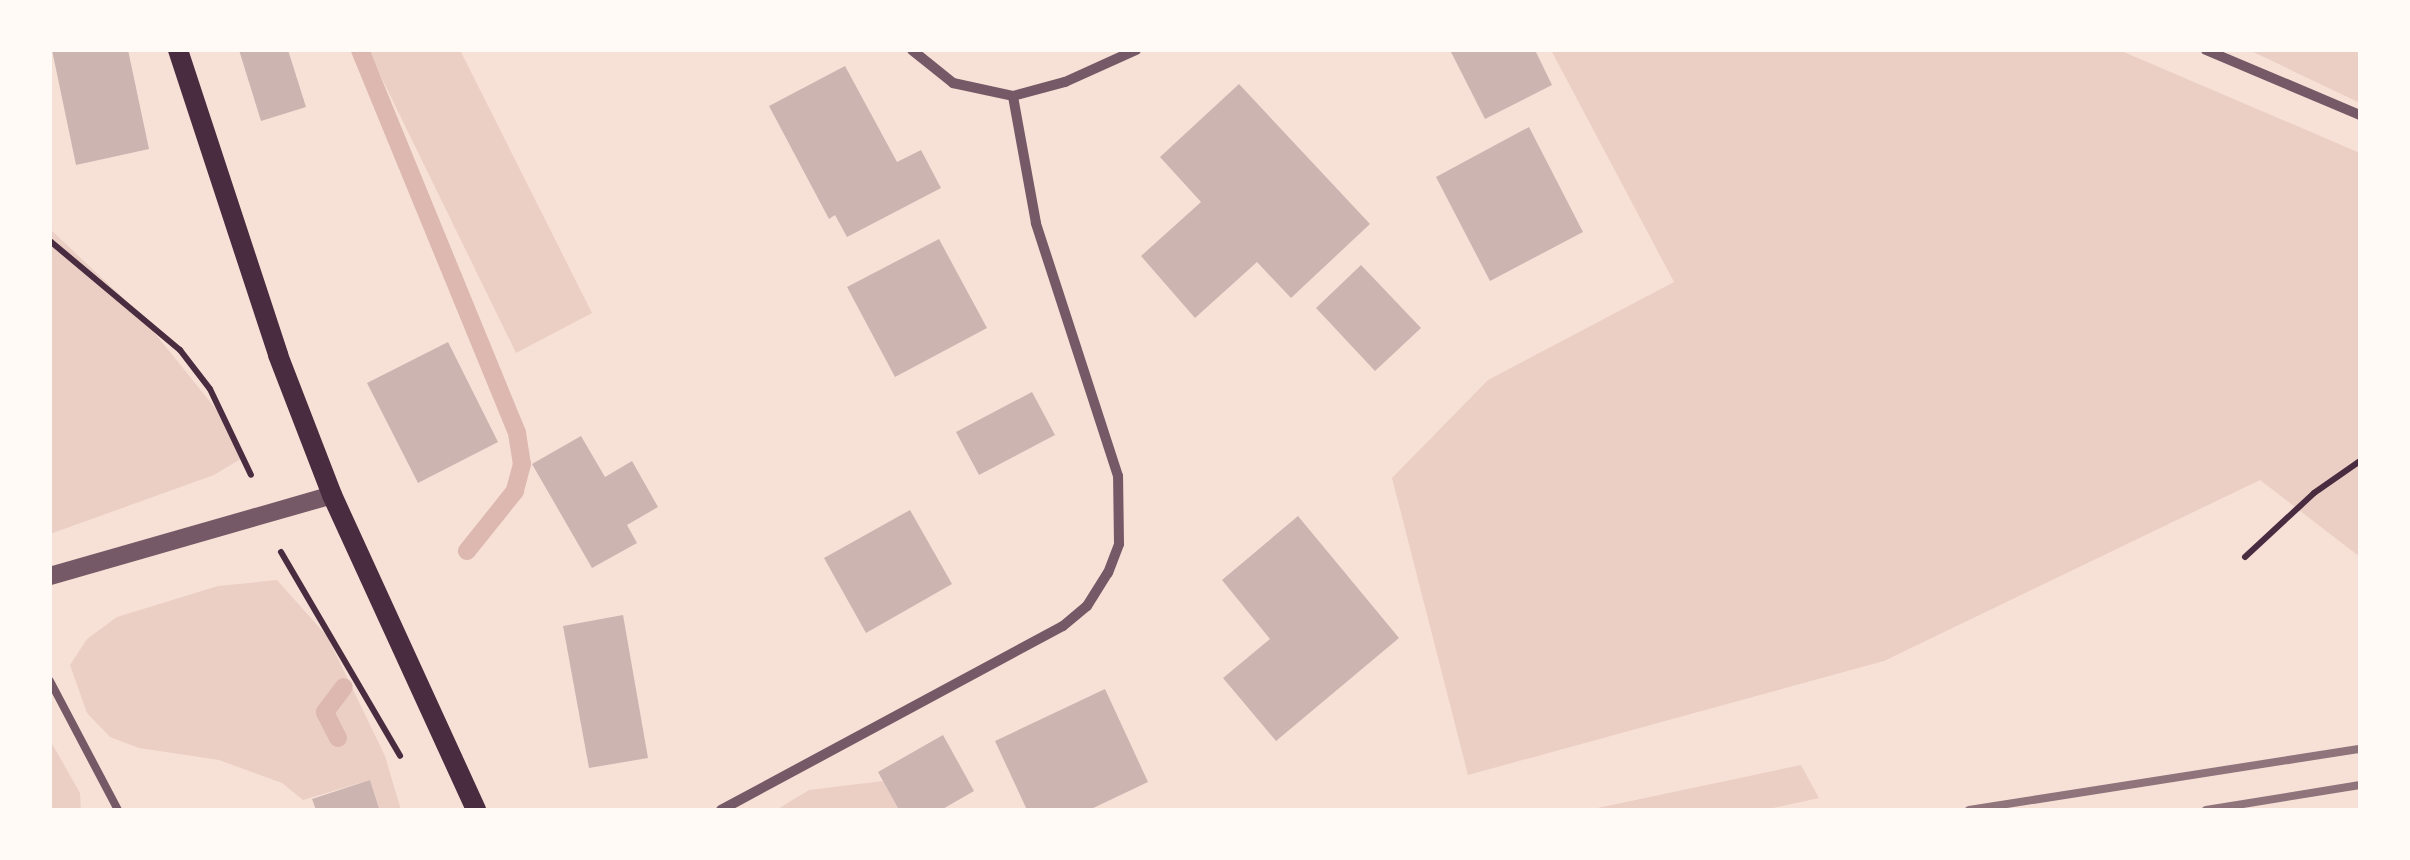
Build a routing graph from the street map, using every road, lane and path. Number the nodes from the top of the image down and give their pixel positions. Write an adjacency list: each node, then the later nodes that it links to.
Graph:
1 (178, 50): 9 (main road)
2 (912, 50): 5 (street)
3 (1136, 50): 5 (street)
4 (2206, 50): 6 (street)
5 (1013, 96): 17 (street)
6 (2360, 115)
7 (50, 241): 10 (path)
8 (2360, 462): 11 (path)
9 (332, 495): 10 (street); 16 (main road)
10 (265, 510): 12 (street); 14 (path)
11 (2244, 558)
12 (50, 576)
13 (50, 681): 15 (lane)
14 (404, 764)
15 (118, 810)
16 (476, 810)
17 (722, 810)

